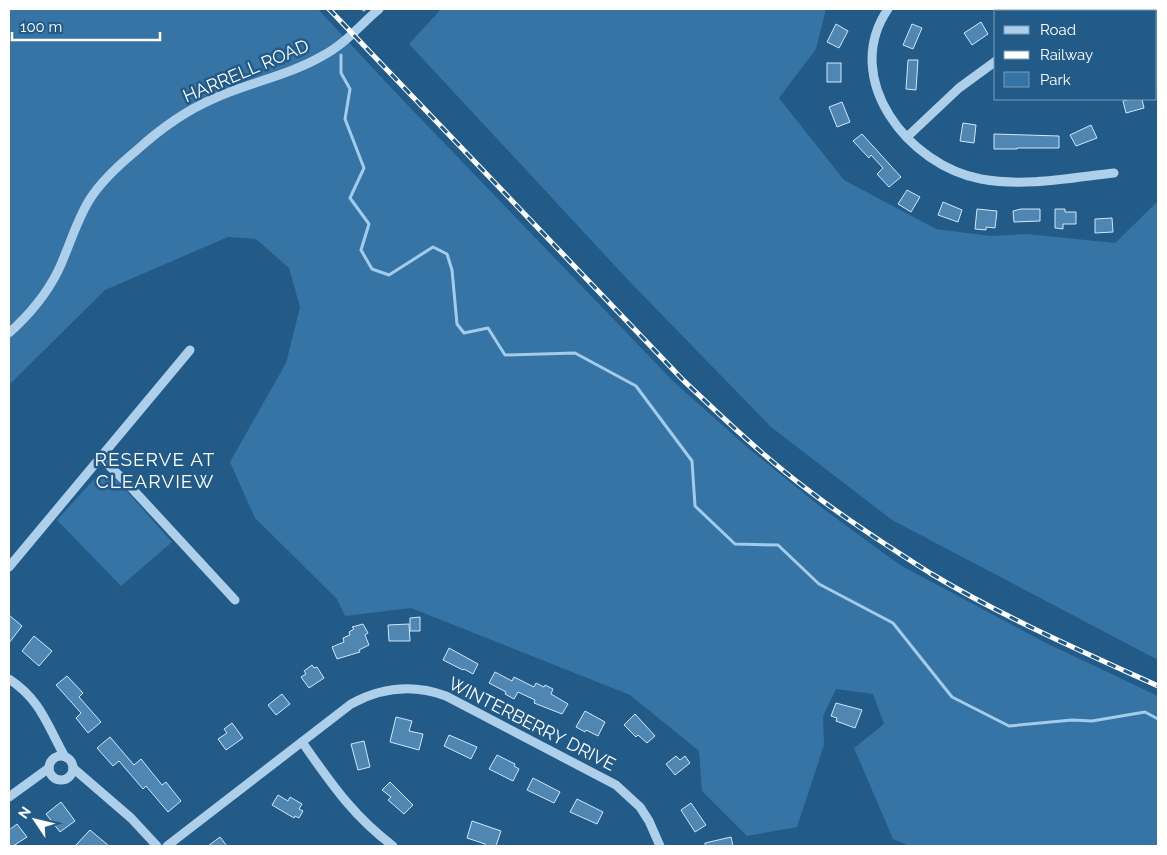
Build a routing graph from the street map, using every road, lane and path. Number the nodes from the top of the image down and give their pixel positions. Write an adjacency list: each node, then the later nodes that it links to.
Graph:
1 (379, 9): 6 (street, HARRELL ROAD)
2 (888, 9): 4 (street)
3 (994, 62): 4 (street)
4 (907, 137): 5 (street)
5 (1114, 173)
6 (9, 333)
7 (190, 350): 8 (street)
8 (100, 457): 9 (street); 10 (street)
9 (9, 567)
10 (235, 600)
11 (9, 679): 12 (street)
12 (55, 737): 14 (street); 15 (street)
13 (302, 742): 24 (street, WINTERBERRY DRIVE); 25 (street); 26 (street, WINTERBERRY DRIVE)
14 (65, 757): 15 (street); 17 (street)
15 (54, 758): 16 (street)
16 (49, 768): 18 (street); 19 (street)
17 (73, 768): 20 (street); 21 (street)
18 (36, 778): 19 (street); 22 (street)
19 (53, 778): 20 (street)
20 (68, 778): 21 (street)
21 (89, 783): 23 (street)
22 (9, 797)
23 (157, 846)
24 (167, 846)
25 (393, 846)
26 (660, 846)

